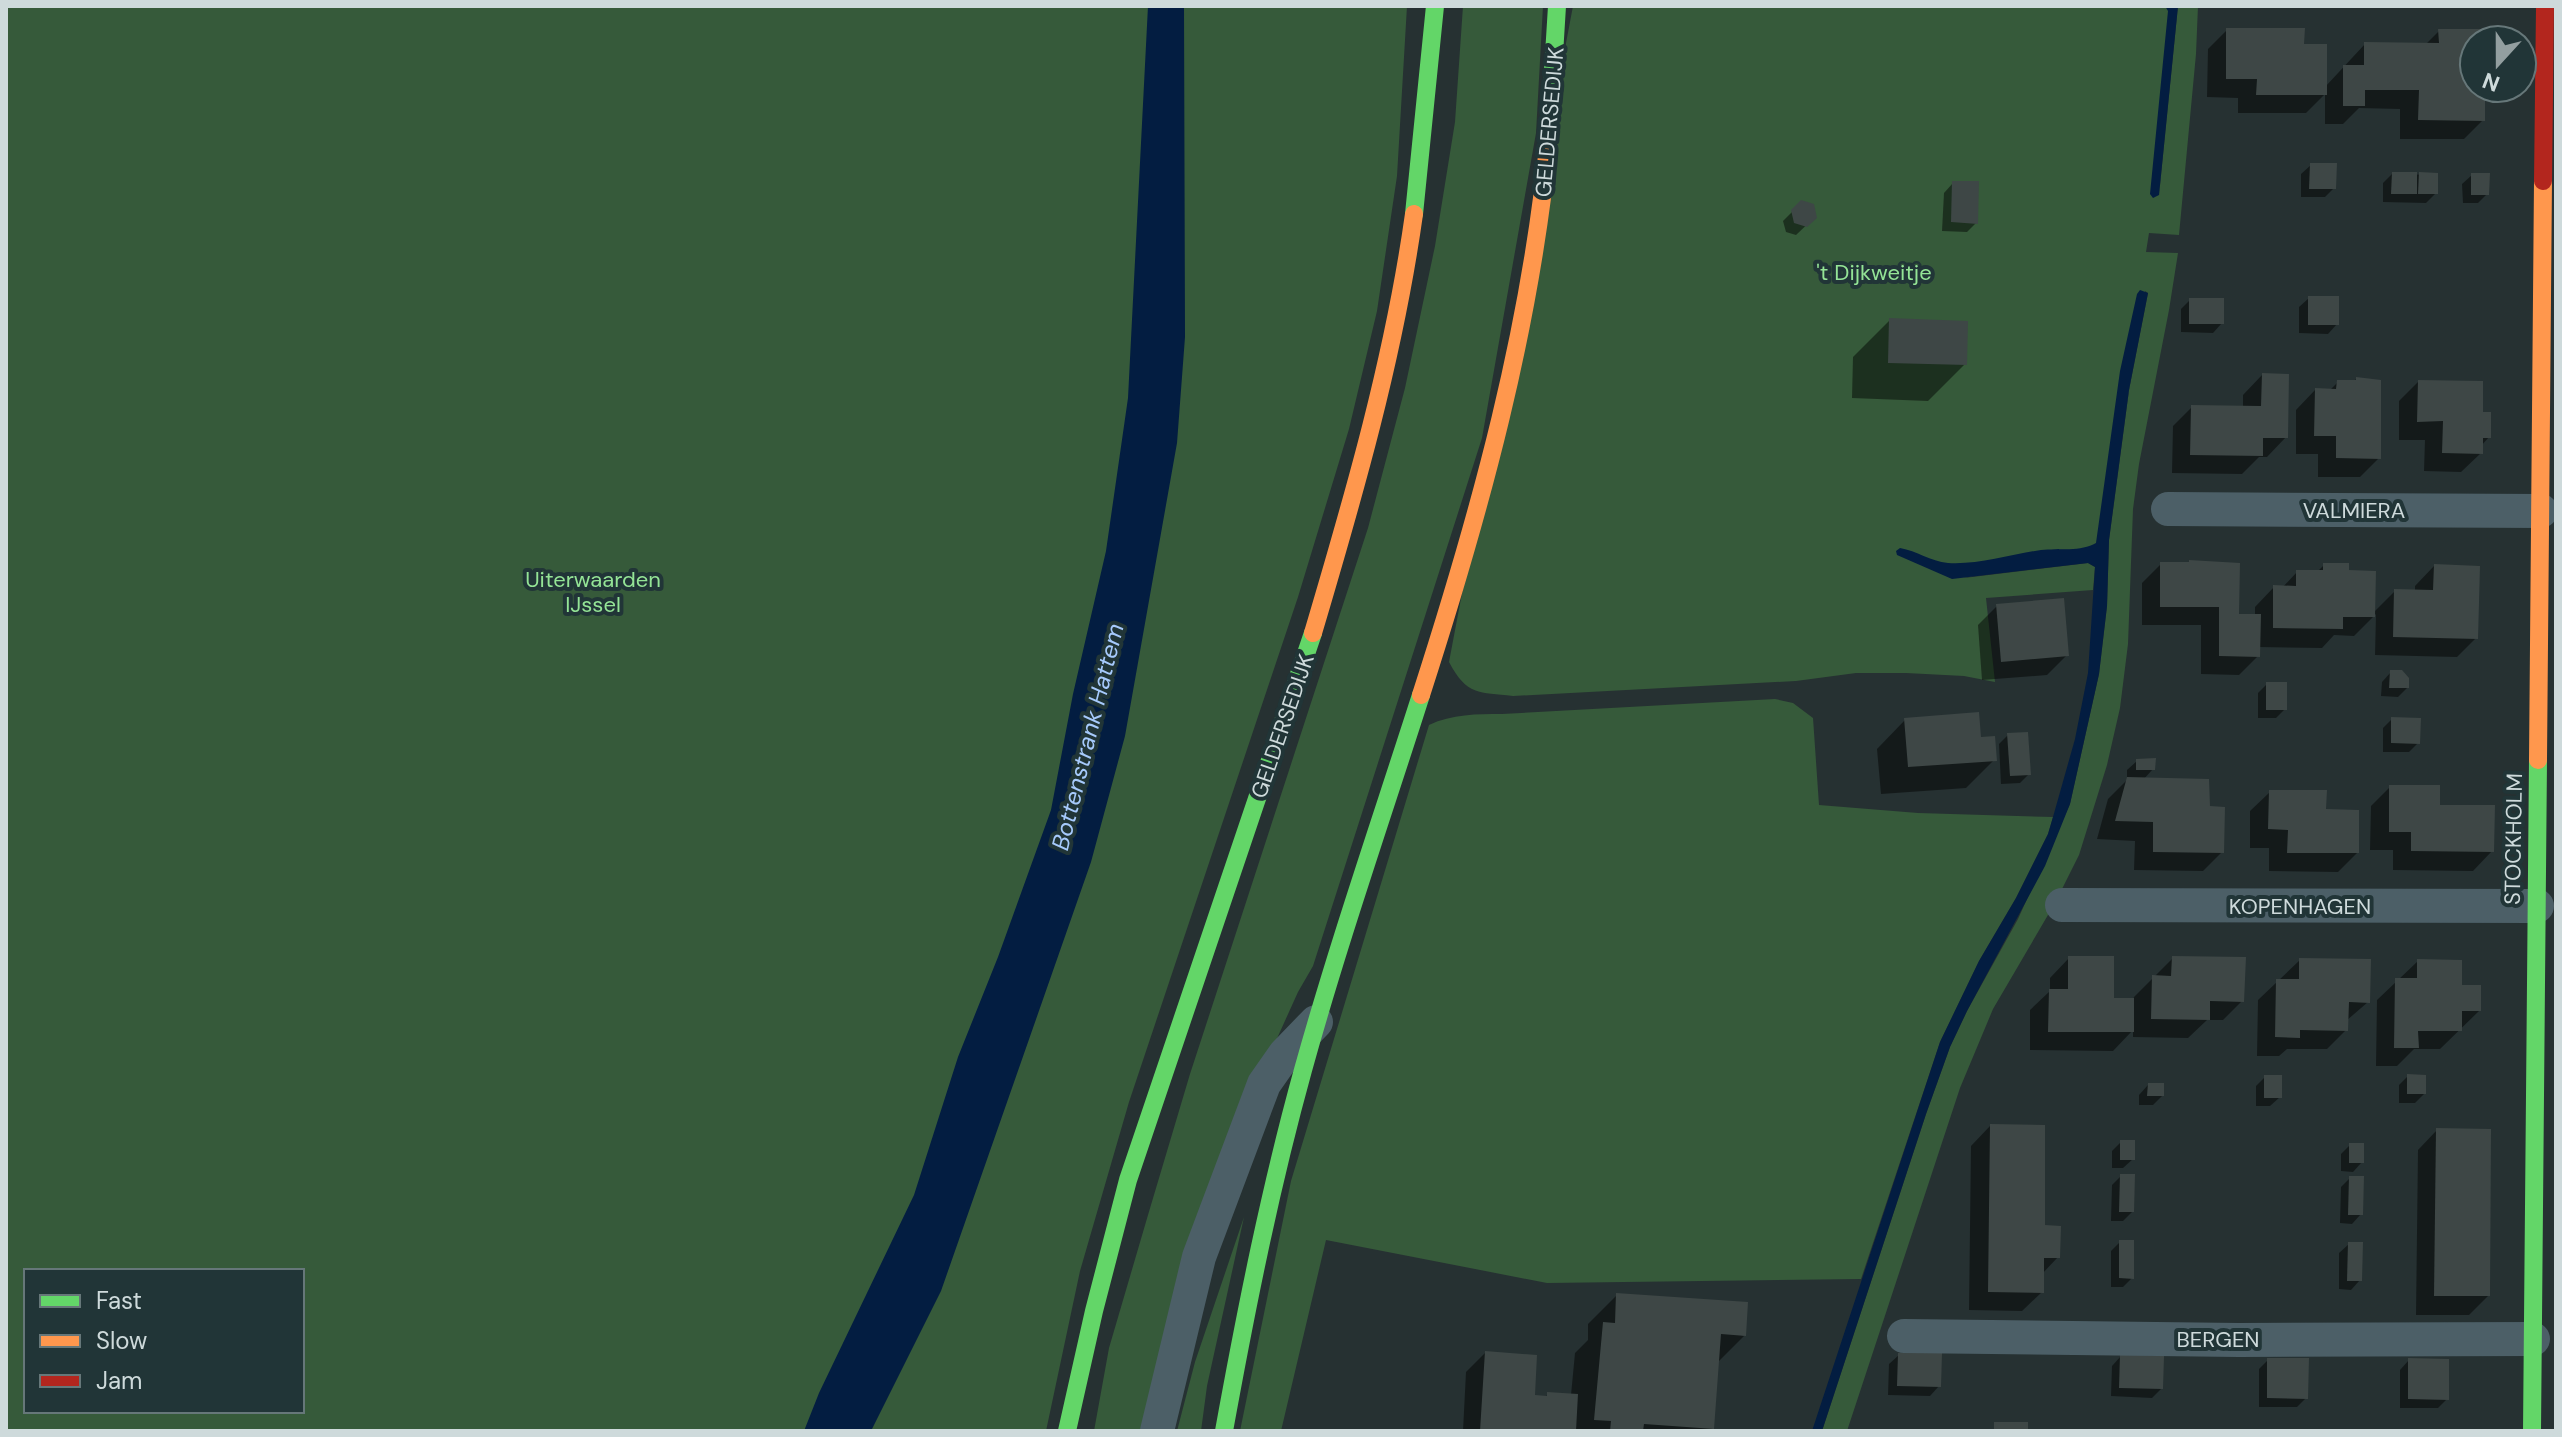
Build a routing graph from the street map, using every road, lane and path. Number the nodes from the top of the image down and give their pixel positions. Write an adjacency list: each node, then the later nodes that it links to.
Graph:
1 (1435, 6): 13 (street, GELDERSEDIJK)
2 (1557, 6): 9 (street, GELDERSEDIJK)
3 (2545, 6): 4 (street, STOCKHOLM)
4 (2549, 248): 6 (street, STOCKHOLM)
5 (2168, 509): 6 (street, VALMIERA)
6 (2541, 511): 8 (street, STOCKHOLM)
7 (2062, 905): 8 (street, KOPENHAGEN)
8 (2537, 906): 10 (street, STOCKHOLM)
9 (1317, 1022): 14 (street, GELDERSEDIJK); 15 (street, GELDERSEDIJK)
10 (2545, 1085): 12 (street, STOCKHOLM)
11 (1904, 1336): 12 (street, BERGEN)
12 (2533, 1339): 16 (street, STOCKHOLM)
13 (1067, 1431)
14 (1157, 1431)
15 (1224, 1431)
16 (2532, 1431)

